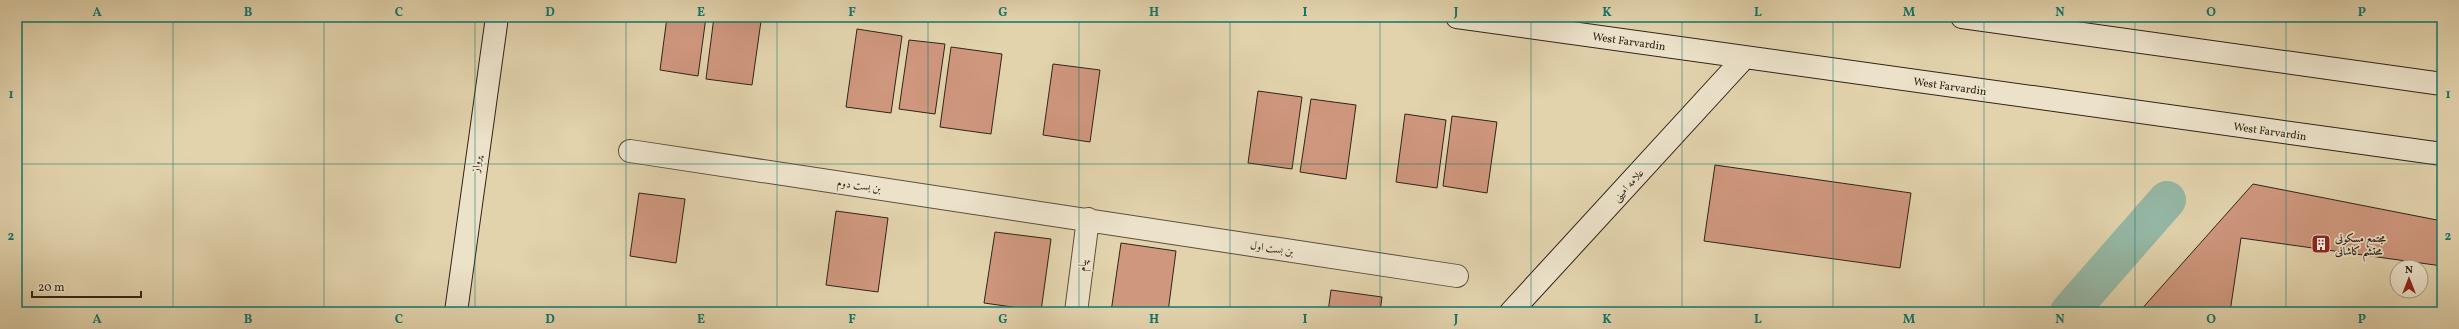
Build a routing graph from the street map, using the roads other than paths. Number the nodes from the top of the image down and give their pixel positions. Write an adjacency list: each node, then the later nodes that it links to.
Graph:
1 (497, 17): 10 (street, پرواز)
2 (1457, 17): 4 (street, West Farvardin)
3 (1962, 17): 5 (street)
4 (1745, 57): 7 (street, West Farvardin); 12 (street, علامه امینی)
5 (2442, 84)
6 (630, 151): 8 (street, بن بست دوم)
7 (2442, 154)
8 (1088, 219): 9 (street, بن بست اول); 11 (street, پیام)
9 (1457, 276)
10 (456, 312)
11 (1076, 312)
12 (1511, 312)

